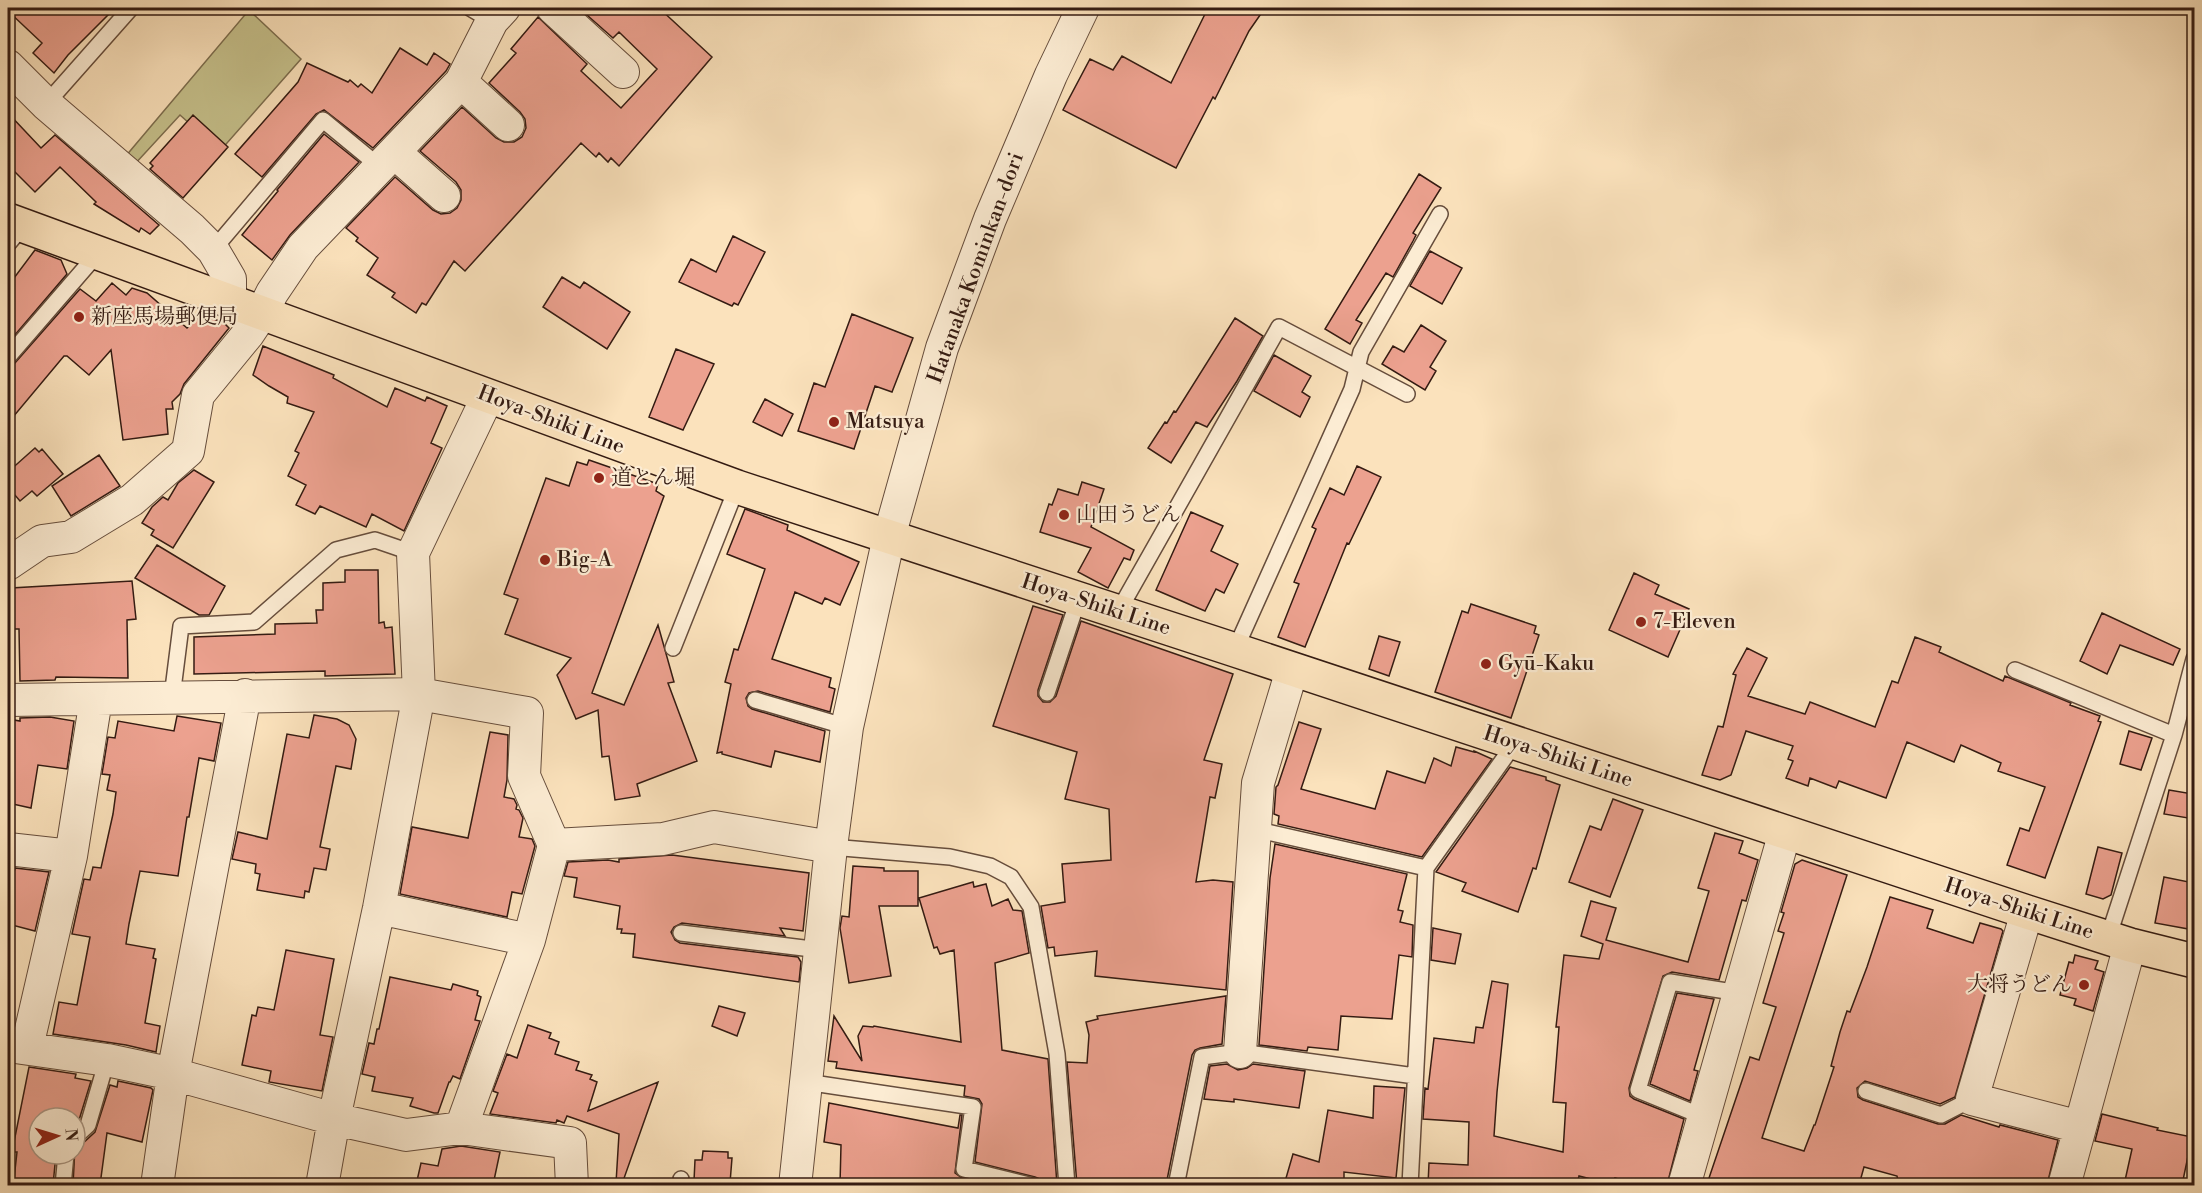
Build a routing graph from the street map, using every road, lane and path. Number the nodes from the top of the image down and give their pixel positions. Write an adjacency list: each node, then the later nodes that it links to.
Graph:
1 (131, 8): 8 (lane)
2 (553, 8): 6 (street)
3 (1083, 8): 23 (street, Hatanaka Kominkan-dori)
4 (489, 12): 7 (street)
5 (8, 66): 8 (street)
6 (623, 72)
7 (461, 82): 9 (street); 10 (street)
8 (46, 104): 14 (street)
9 (508, 124)
10 (387, 160): 11 (street); 14 (lane); 17 (street)
11 (444, 196)
12 (1440, 214): 19 (lane)
13 (13, 230): 15 (main road, Hoya-Shiki Line)
14 (213, 250): 16 (street)
15 (98, 253): 16 (main road, Hoya-Shiki Line); 18 (lane)
16 (230, 301): 17 (main road, Hoya-Shiki Line)
17 (262, 313): 21 (main road, Hoya-Shiki Line); 25 (street)
18 (8, 357)
19 (1356, 368): 20 (lane); 27 (lane); 29 (lane)
20 (1407, 394)
21 (489, 396): 22 (main road, Hoya-Shiki Line); 24 (street)
22 (737, 487): 23 (main road, Hoya-Shiki Line); 28 (lane)
23 (889, 537): 26 (main road, Hoya-Shiki Line); 40 (street, Hatanaka Kominkan-dori)
24 (413, 553): 34 (street); 36 (lane)
25 (8, 564)
26 (1078, 600): 27 (main road, Hoya-Shiki Line); 33 (lane)
27 (1118, 612): 29 (main road, Hoya-Shiki Line)
28 (673, 648)
29 (1235, 650): 31 (main road, Hoya-Shiki Line)
30 (2194, 659): 41 (lane)
31 (1292, 670): 42 (main road, Hoya-Shiki Line); 43 (street)
32 (2015, 670): 41 (lane)
33 (1047, 693)
34 (419, 694): 35 (street); 45 (street); 50 (street)
35 (245, 695): 36 (street); 61 (street)
36 (172, 697): 37 (street)
37 (96, 699): 38 (street); 48 (street)
38 (8, 700)
39 (755, 700): 40 (lane)
40 (847, 727): 46 (street, Hatanaka Kominkan-dori)
41 (2174, 735): 54 (lane)
42 (1515, 743): 44 (main road, Hoya-Shiki Line); 49 (lane)
43 (1254, 829): 49 (lane); 59 (street)
44 (1785, 832): 51 (main road, Hoya-Shiki Line); 57 (street)
45 (554, 845): 46 (street); 53 (street)
46 (831, 846): 55 (street, Hatanaka Kominkan-dori); 78 (lane)
47 (8, 849): 48 (street)
48 (71, 856): 58 (street)
49 (1426, 868): 62 (lane)
50 (379, 908): 53 (street); 67 (street)
51 (2028, 912): 54 (main road, Hoya-Shiki Line); 65 (street)
52 (681, 933): 55 (lane)
53 (529, 940): 70 (street)
54 (2119, 941): 56 (main road, Hoya-Shiki Line); 69 (street)
55 (820, 950): 63 (street, Hatanaka Kominkan-dori)
56 (2194, 961)
57 (1739, 993): 66 (street); 66 (lane)
58 (17, 1047): 60 (street)
59 (1240, 1052): 62 (lane); 79 (lane)
60 (106, 1060): 61 (street); 68 (lane)
61 (173, 1074): 67 (street); 73 (street)
62 (1415, 1076): 80 (lane)
63 (806, 1082): 76 (street, Hatanaka Kominkan-dori); 77 (lane)
64 (1866, 1091): 65 (lane)
65 (1972, 1099): 69 (street)
66 (1704, 1117): 81 (street)
67 (334, 1119): 70 (street); 74 (street)
68 (87, 1126)
69 (2080, 1127): 82 (street)
70 (461, 1128): 75 (street)
71 (65, 1166): 72 (lane)
72 (63, 1185)
73 (157, 1185)
74 (322, 1185)
75 (572, 1185)
76 (795, 1185)
77 (1033, 1185)
78 (1067, 1185)
79 (1176, 1185)
80 (1410, 1185)
81 (1684, 1185)
82 (2064, 1185)

